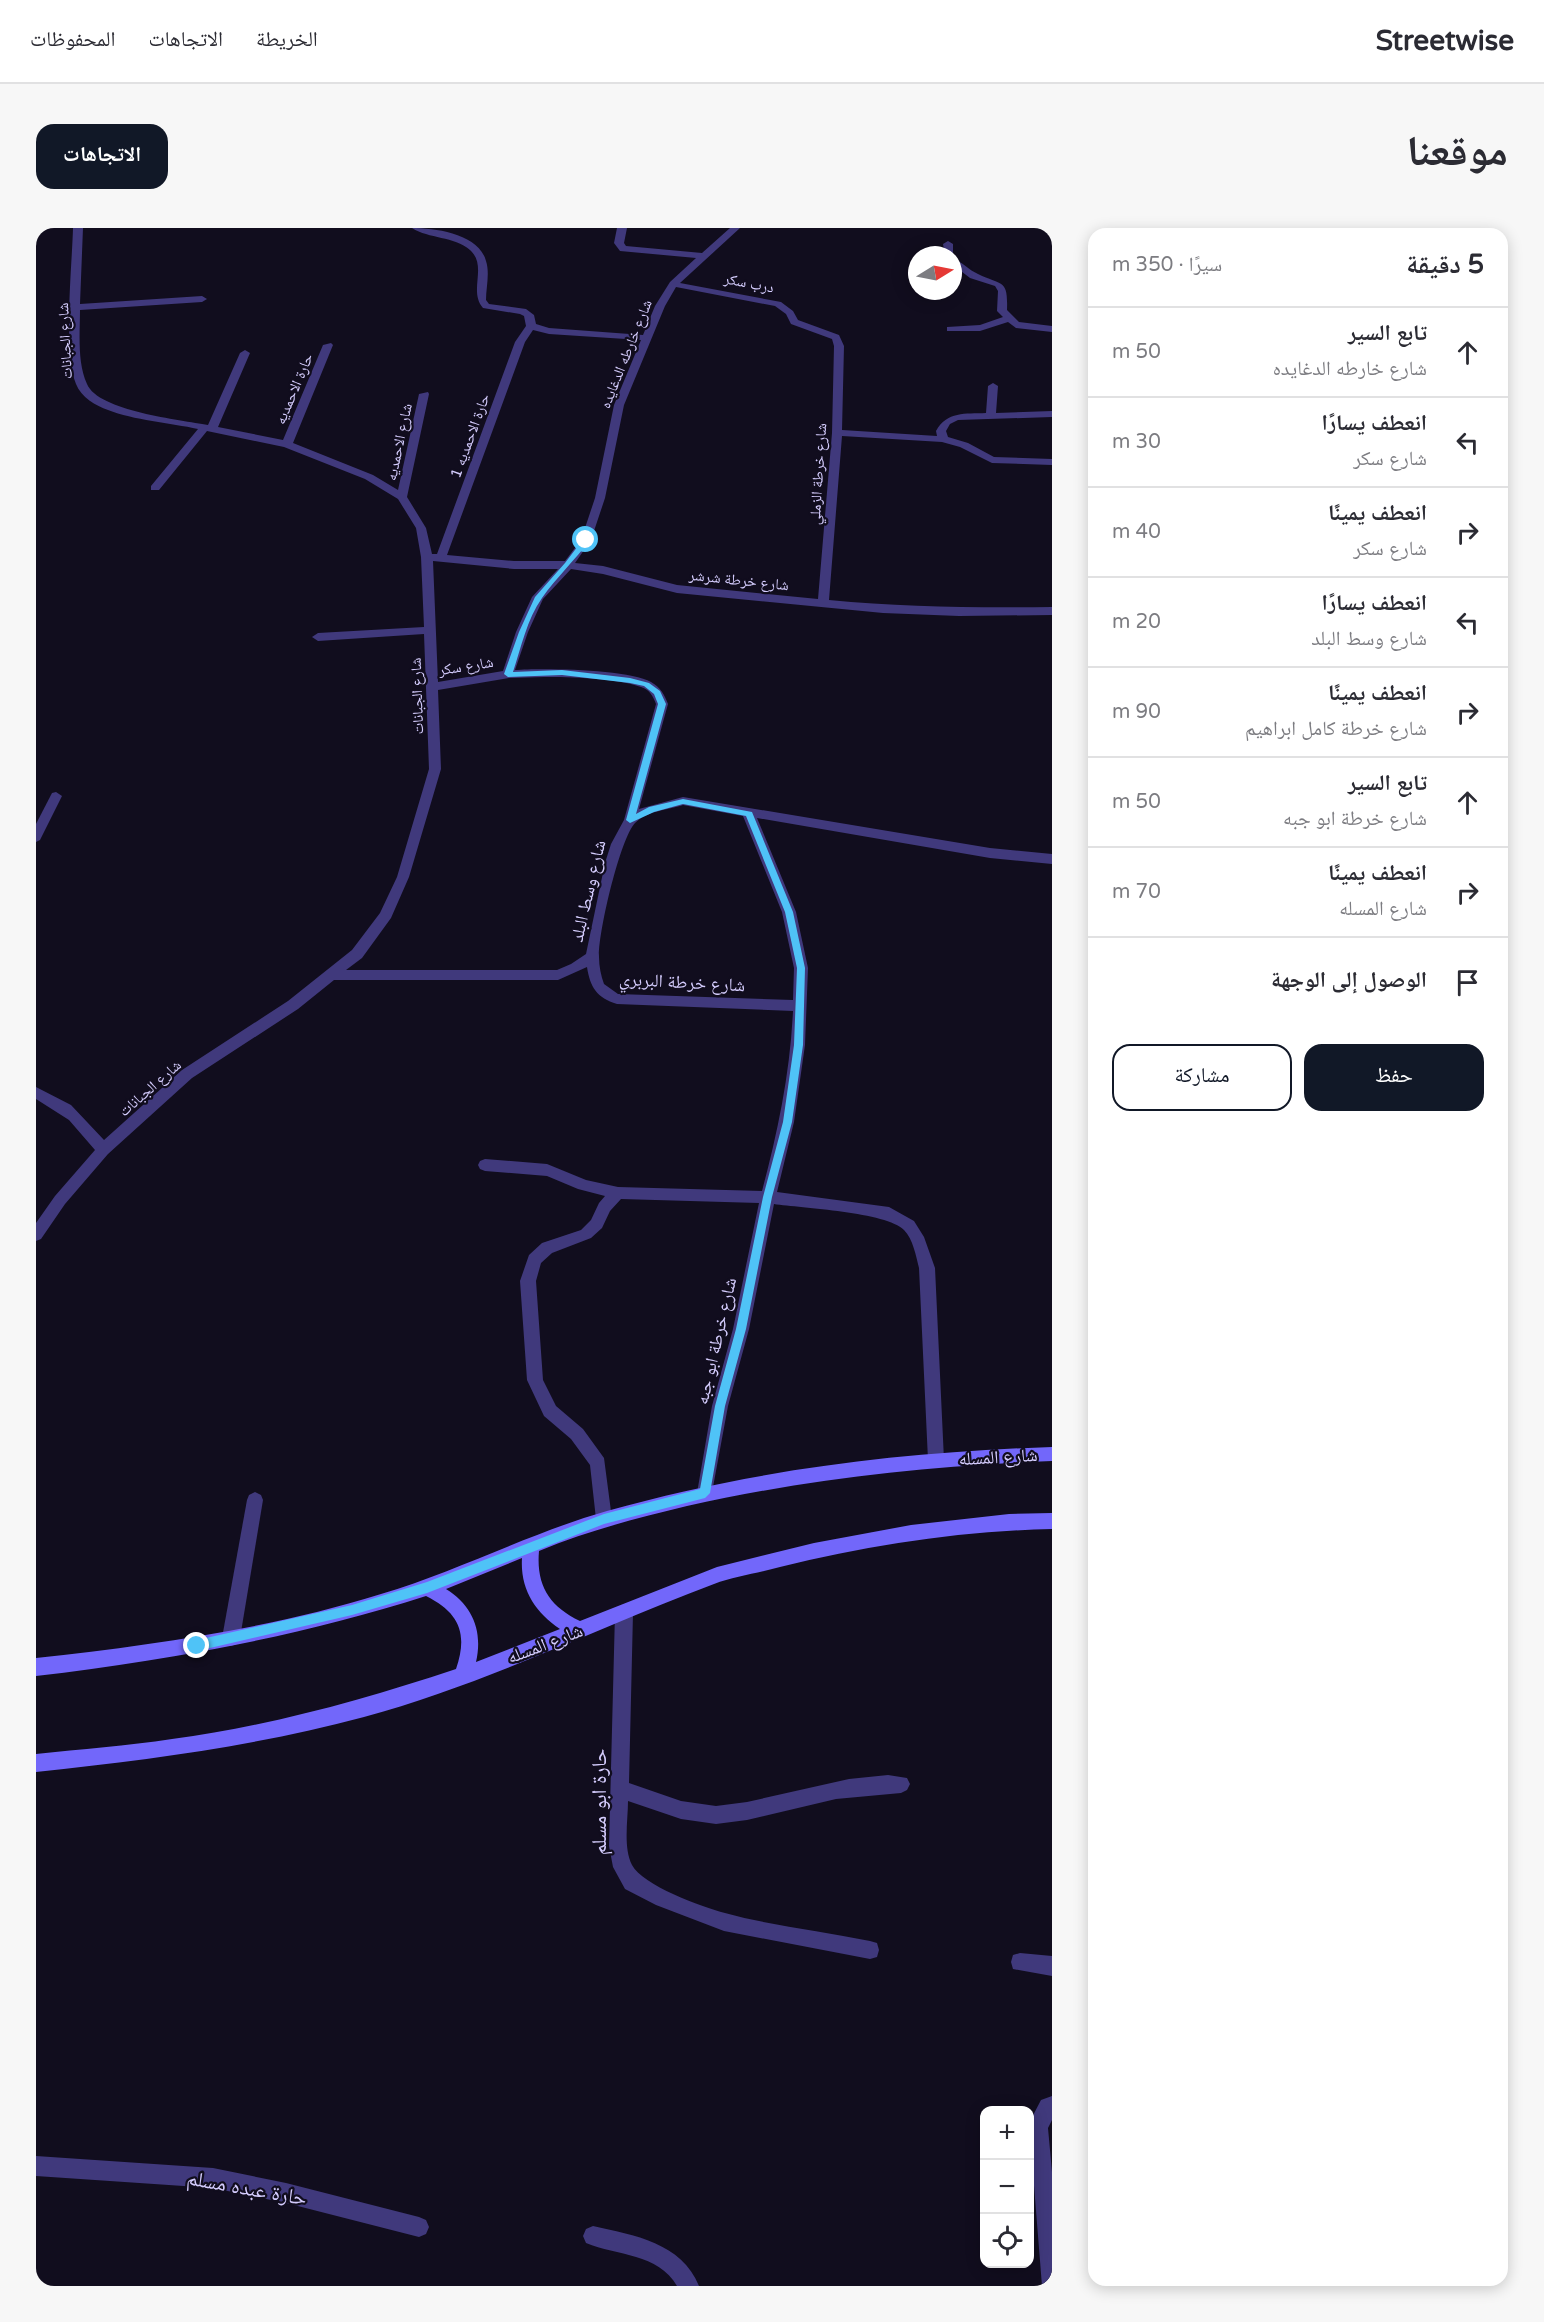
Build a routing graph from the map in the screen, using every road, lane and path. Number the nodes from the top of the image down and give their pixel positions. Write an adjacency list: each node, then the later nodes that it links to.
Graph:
1 (78, 228): 9 (street, شارع الجبانات)
2 (417, 228): 11 (street)
3 (622, 228): 5 (street)
4 (735, 228): 5 (street, شارع خارطه الدغايده)
5 (704, 256): 7 (street, شارع خارطه الدغايده)
6 (962, 268): 10 (street)
7 (673, 284): 14 (street, شارع خارطه الدغايده); 16 (street, درب سكر)
8 (202, 298): 9 (street)
9 (77, 307): 22 (street, شارع الجبانات)
10 (1008, 318): 12 (street); 13 (street)
11 (531, 326): 14 (street); 30 (street, حارة الاحمديه 1)
12 (1052, 329)
13 (950, 330)
14 (647, 338): 31 (street, شارع خارطه الدغايده)
15 (328, 345): 25 (street, حارة الاحمديه)
16 (839, 346): 23 (street, شارع خرطة الزملي)
17 (245, 353): 22 (street)
18 (993, 386): 21 (street)
19 (424, 394): 28 (street, شارع الاحمديه)
20 (1052, 414): 21 (street)
21 (991, 415): 24 (street)
22 (208, 428): 25 (street, شارع الجبانات); 27 (street)
23 (837, 433): 24 (street); 32 (street, شارع خرطة الزملي)
24 (943, 440): 26 (street)
25 (287, 444): 28 (street, شارع الجبانات)
26 (1052, 462)
27 (155, 488)
28 (402, 496): 29 (street, شارع الجبانات)
29 (427, 557): 30 (street, شارع خرطة شرشر); 34 (street, شارع الجبانات)
30 (441, 558): 31 (street, شارع خرطة شرشر)
31 (568, 565): 32 (street, شارع خرطة شرشر); 36 (street, شارع خارطه الدغايده)
32 (823, 603): 33 (street, شارع خرطة شرشر)
33 (1052, 611)
34 (430, 630): 35 (street); 37 (street, شارع الجبانات)
35 (318, 637)
36 (508, 674): 37 (street, شارع سكر); 40 (street, شارع سكر)
37 (432, 687): 44 (street, شارع الجبانات)
38 (56, 796): 41 (street)
39 (749, 814): 40 (street); 42 (street); 45 (street, شارع خرطة ابو جبه)
40 (630, 820): 43 (street, شارع وسط البلد)
41 (36, 837)
42 (1052, 859)
43 (592, 956): 44 (street, شارع وسط البلد); 45 (street, شارع خرطة البربري)
44 (331, 975): 47 (street, شارع الجبانات)
45 (800, 1006): 50 (street, شارع خرطة ابو جبه)
46 (36, 1093): 47 (street)
47 (103, 1150): 51 (street, شارع الجبانات)
48 (485, 1166): 49 (street)
49 (618, 1193): 50 (street); 56 (street)
50 (768, 1197): 53 (street); 54 (street, شارع خرطة ابو جبه)
51 (36, 1235)
52 (1052, 1454): 53 (main road, شارع المسله)
53 (936, 1460): 54 (main road, شارع المسله)
54 (705, 1493): 56 (main road, شارع المسله)
55 (255, 1500): 62 (street)
56 (604, 1519): 58 (main road, شارع المسله)
57 (1052, 1521): 60 (main road, شارع المسله)
58 (531, 1546): 59 (main road, شارع المسله); 61 (main road)
59 (427, 1588): 62 (main road, شارع المسله); 64 (main road)
60 (624, 1613): 61 (main road, شارع المسله); 67 (street, حارة ابو مسلم)
61 (581, 1630): 64 (main road, شارع المسله)
62 (231, 1638): 63 (main road, شارع المسله)
63 (36, 1667)
64 (462, 1676): 65 (main road, شارع المسله)
65 (36, 1763)
66 (901, 1784): 67 (street)
67 (620, 1789): 68 (street, حارة ابو مسلم)
68 (870, 1950)
69 (1020, 1962): 70 (street)
70 (1052, 1966)
71 (1052, 2106): 76 (street)
72 (36, 2166): 73 (street, حارة عبده مسلم)
73 (419, 2227)
74 (593, 2236): 75 (street)
75 (689, 2286)
76 (1052, 2286)

